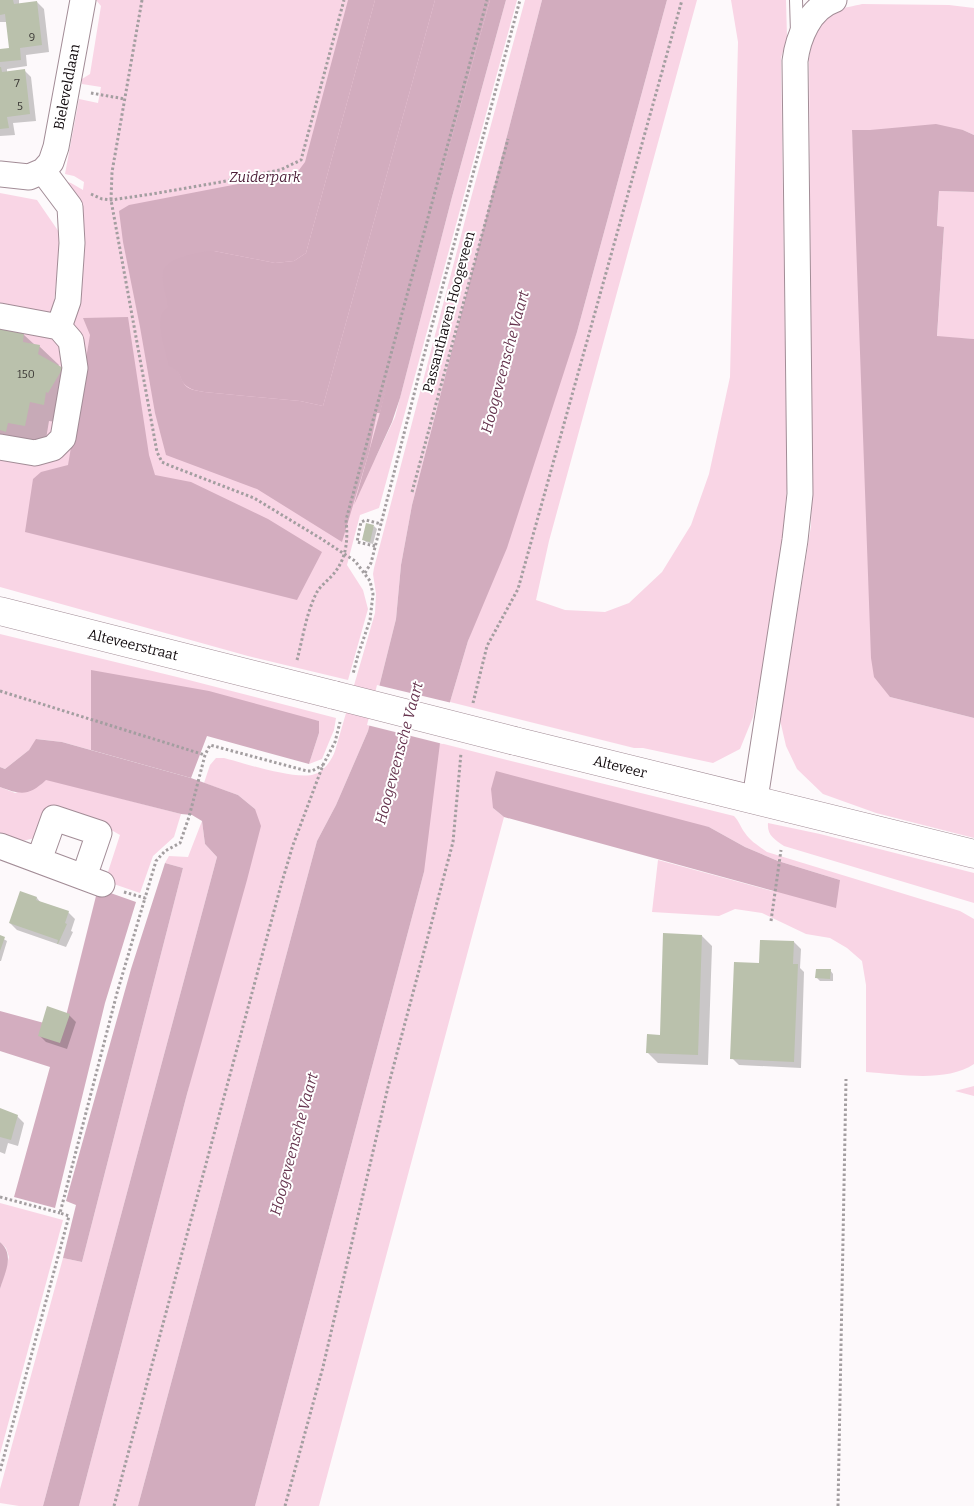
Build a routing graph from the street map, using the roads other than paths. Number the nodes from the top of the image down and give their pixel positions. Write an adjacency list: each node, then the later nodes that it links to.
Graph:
1 (83, 0): 5 (street, Bieleveldlaan)
2 (796, 0): 4 (lane)
3 (834, 0): 4 (street)
4 (797, 43): 12 (street)
5 (43, 171): 6 (street); 8 (street)
6 (0, 174)
7 (0, 316): 8 (street)
8 (59, 327): 9 (street)
9 (0, 447)
10 (0, 611): 11 (street, Alteveerstraat)
11 (278, 682): 12 (street, Alteveer, bridge)
12 (753, 800): 14 (street, Alteveer)
13 (0, 846): 15 (street)
14 (974, 854)
15 (40, 860): 15 (street)

